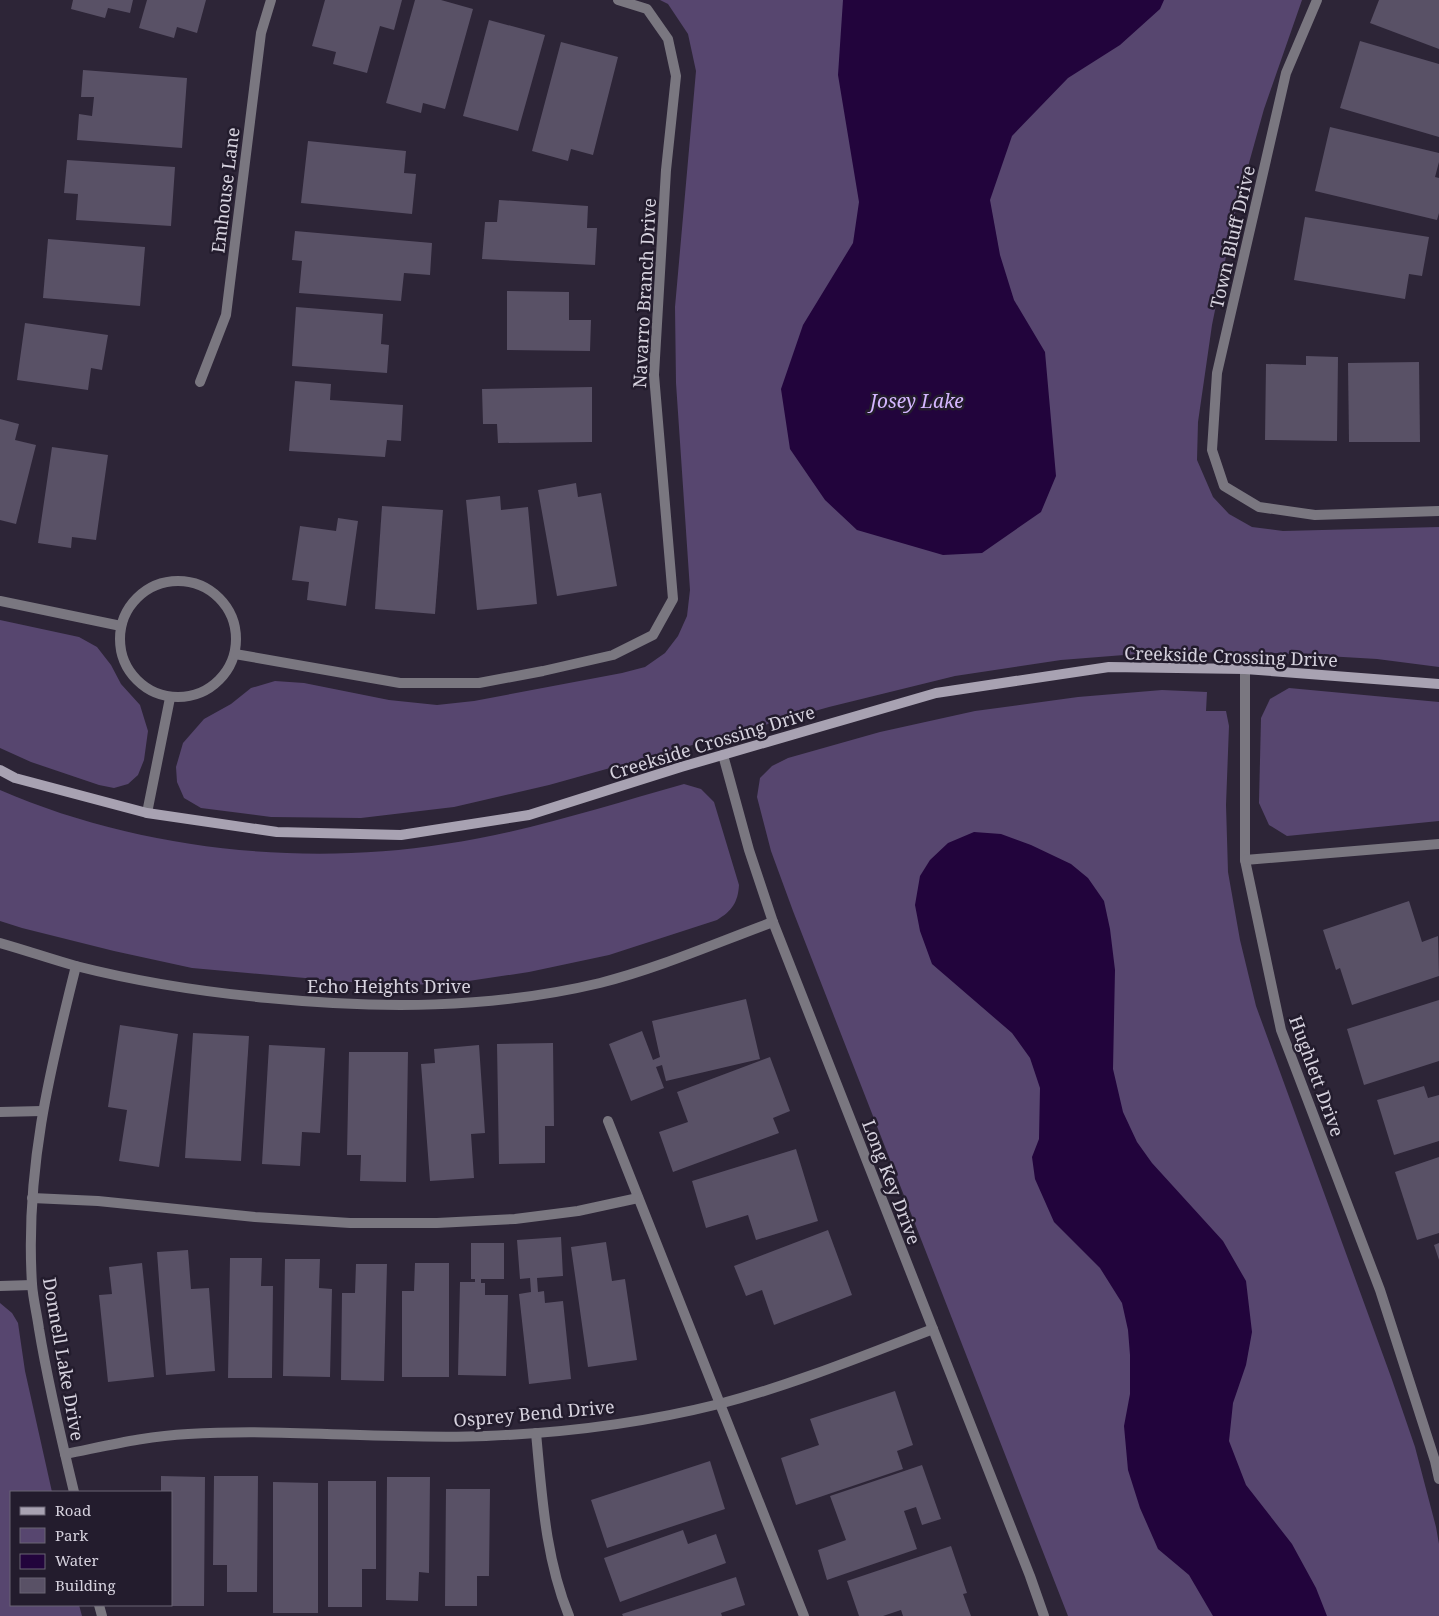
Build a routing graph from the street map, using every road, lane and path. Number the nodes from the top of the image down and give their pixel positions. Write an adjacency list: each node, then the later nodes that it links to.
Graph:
1 (271, 0): 4 (street, Emhouse Lane)
2 (618, 0): 8 (street, Navarro Branch Drive)
3 (1317, 0): 5 (street, Town Bluff Drive)
4 (200, 382)
5 (1439, 511)
6 (0, 602): 7 (street)
7 (121, 626): 8 (street); 11 (street)
8 (235, 654): 11 (street)
9 (1245, 669): 10 (street, Creekside Crossing Drive); 12 (street, Creekside Crossing Drive); 16 (street, Hughlett Drive)
10 (1439, 684)
11 (170, 698): 14 (street)
12 (722, 755): 14 (street, Creekside Crossing Drive); 17 (street, Long Key Drive)
13 (0, 770): 14 (street, Creekside Crossing Drive)
14 (147, 813)
15 (1439, 844): 16 (street)
16 (1245, 860): 31 (street, Hughlett Drive)
17 (773, 922): 19 (street, Echo Heights Drive); 27 (street, Long Key Drive)
18 (0, 942): 19 (street, Echo Heights Drive)
19 (76, 966): 20 (street, Donnell Lake Drive)
20 (42, 1111): 21 (street); 23 (street, Donnell Lake Drive)
21 (0, 1112)
22 (608, 1122): 24 (street)
23 (32, 1198): 24 (street); 25 (street, Donnell Lake Drive)
24 (638, 1198): 28 (street)
25 (32, 1285): 26 (street); 30 (street, Donnell Lake Drive)
26 (0, 1286)
27 (933, 1329): 28 (street, Osprey Bend Drive); 36 (street, Long Key Drive)
28 (720, 1404): 29 (street, Osprey Bend Drive); 35 (street)
29 (536, 1433): 30 (street, Osprey Bend Drive); 34 (street)
30 (65, 1454): 33 (street, Donnell Lake Drive)
31 (1437, 1461): 32 (street, Hughlett Drive)
32 (1439, 1479)
33 (74, 1491)
34 (568, 1616)
35 (804, 1616)
36 (1044, 1616)

